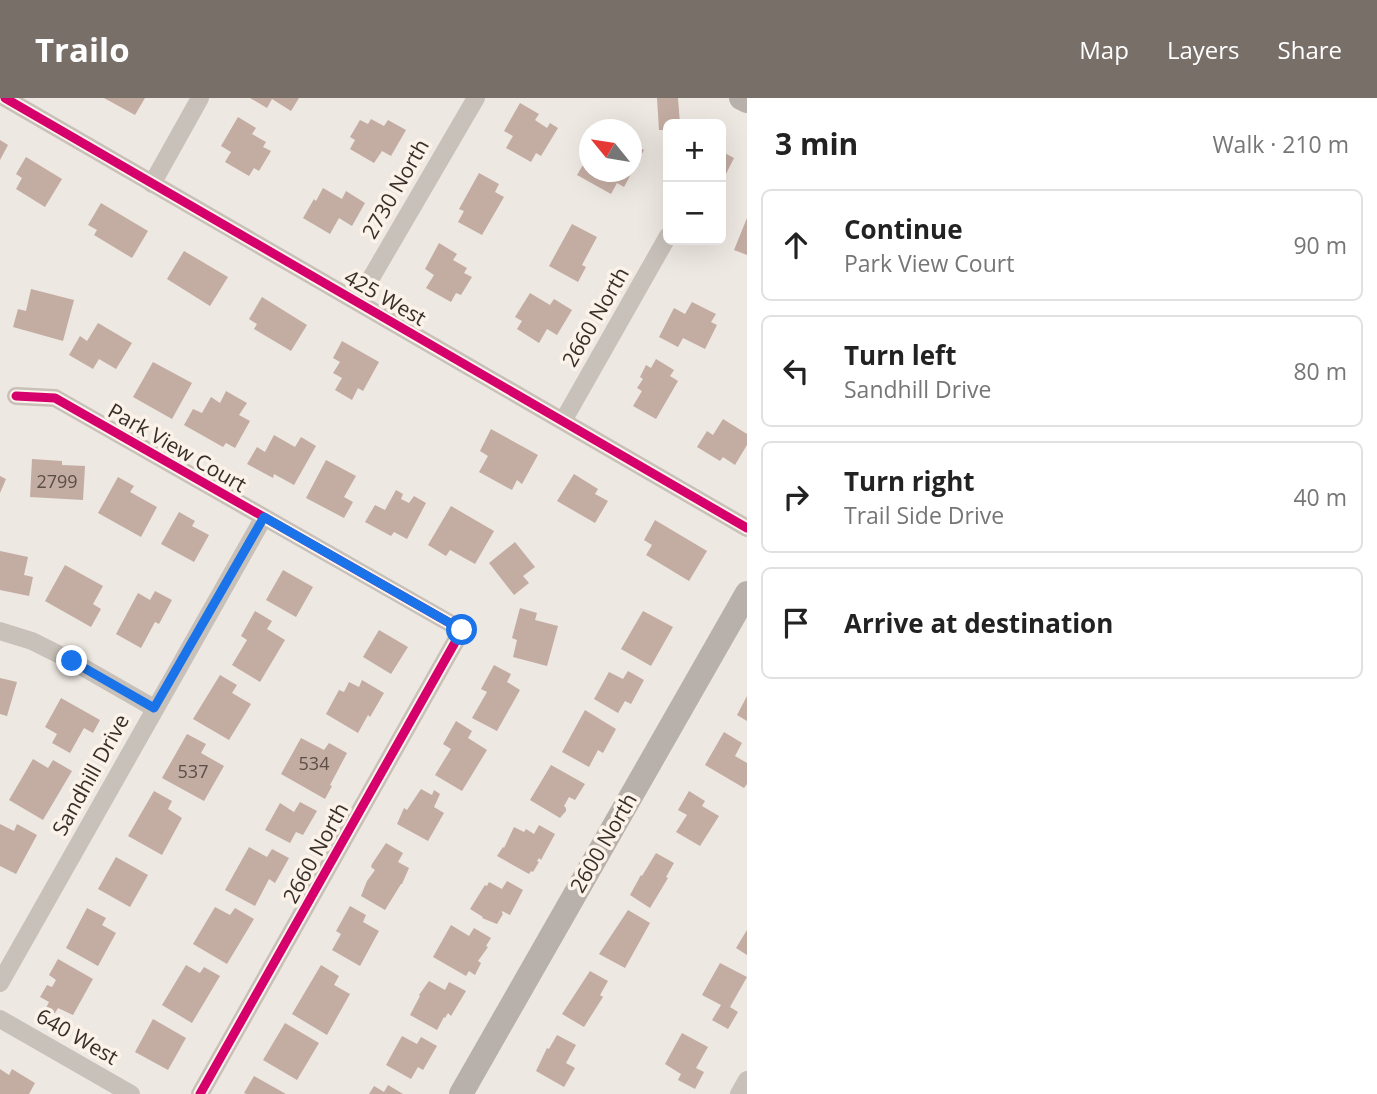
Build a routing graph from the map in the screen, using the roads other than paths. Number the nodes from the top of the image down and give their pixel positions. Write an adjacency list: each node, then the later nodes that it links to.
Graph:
1 (5, 98): 6 (street, 425 West)
2 (200, 98): 6 (street)
3 (476, 98): 8 (street, 2730 North)
4 (741, 98): 5 (street)
5 (747, 101)
6 (152, 184): 8 (street, 425 West)
7 (663, 245): 10 (street, 2660 North)
8 (357, 302): 10 (street, 425 West)
9 (16, 396): 11 (street, Park View Court)
10 (563, 421): 12 (street, 425 West)
11 (264, 517): 14 (street, Park View Court); 16 (street, Sandhill Drive)
12 (747, 528)
13 (747, 593): 22 (street, 2600 North)
14 (462, 630): 21 (street, 2660 North)
15 (0, 631): 16 (street)
16 (154, 708): 17 (street, Sandhill Drive)
17 (0, 983)
18 (0, 1018): 20 (street, 640 West)
19 (747, 1080): 23 (street)
20 (131, 1094)
21 (200, 1094)
22 (461, 1094)
23 (739, 1094)

